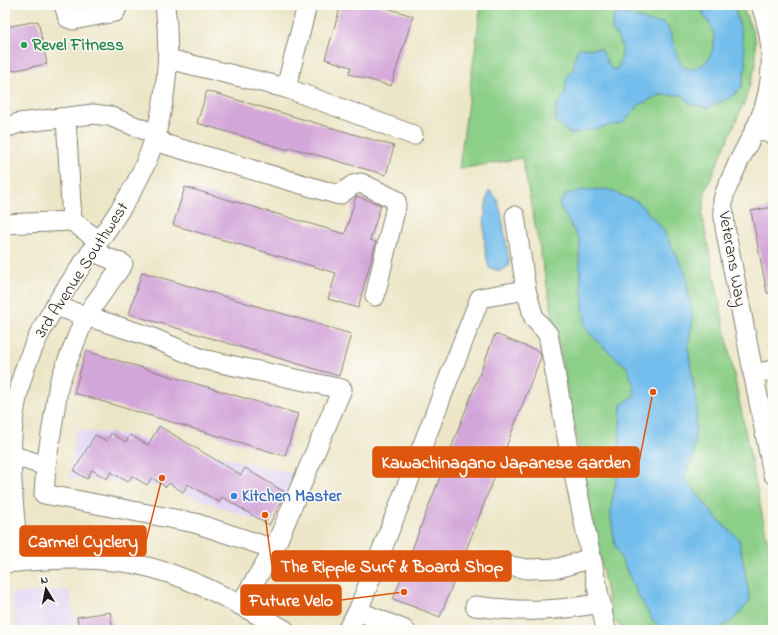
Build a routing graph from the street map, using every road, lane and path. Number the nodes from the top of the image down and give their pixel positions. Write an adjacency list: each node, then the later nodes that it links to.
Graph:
1 (64, 5): 2 (street)
2 (118, 5)
3 (165, 5): 6 (street, 3rd Avenue Southwest)
4 (307, 5): 7 (street)
5 (761, 5): 10 (street, Veterans Way)
6 (168, 58): 7 (street); 11 (street, 3rd Avenue Southwest)
7 (286, 88): 12 (street)
8 (66, 118): 9 (street); 11 (street); 14 (street)
9 (5, 128)
10 (764, 131): 22 (street, Veterans Way)
11 (155, 134): 16 (street, 3rd Avenue Southwest); 18 (street)
12 (413, 135)
13 (515, 216): 17 (street)
14 (72, 221): 15 (street); 16 (street)
15 (5, 224)
16 (95, 245): 19 (street, 3rd Avenue Southwest); 20 (street)
17 (526, 290): 27 (street); 33 (street)
18 (375, 296)
19 (54, 306): 20 (street); 23 (street, 3rd Avenue Southwest)
20 (85, 317): 24 (street); 26 (street)
21 (773, 370): 22 (street)
22 (753, 374): 25 (street, Veterans Way)
23 (11, 455): 24 (street); 29 (street, 3rd Avenue Southwest)
24 (46, 466): 26 (street)
25 (773, 474)
26 (274, 549): 31 (street)
27 (591, 558): 28 (street); 30 (street)
28 (490, 562)
29 (12, 563): 31 (street)
30 (601, 603): 32 (street); 37 (street)
31 (240, 605): 34 (street)
32 (475, 606)
33 (358, 611): 35 (street); 36 (street)
34 (285, 630)
35 (347, 630)
36 (405, 630)
37 (606, 630)

